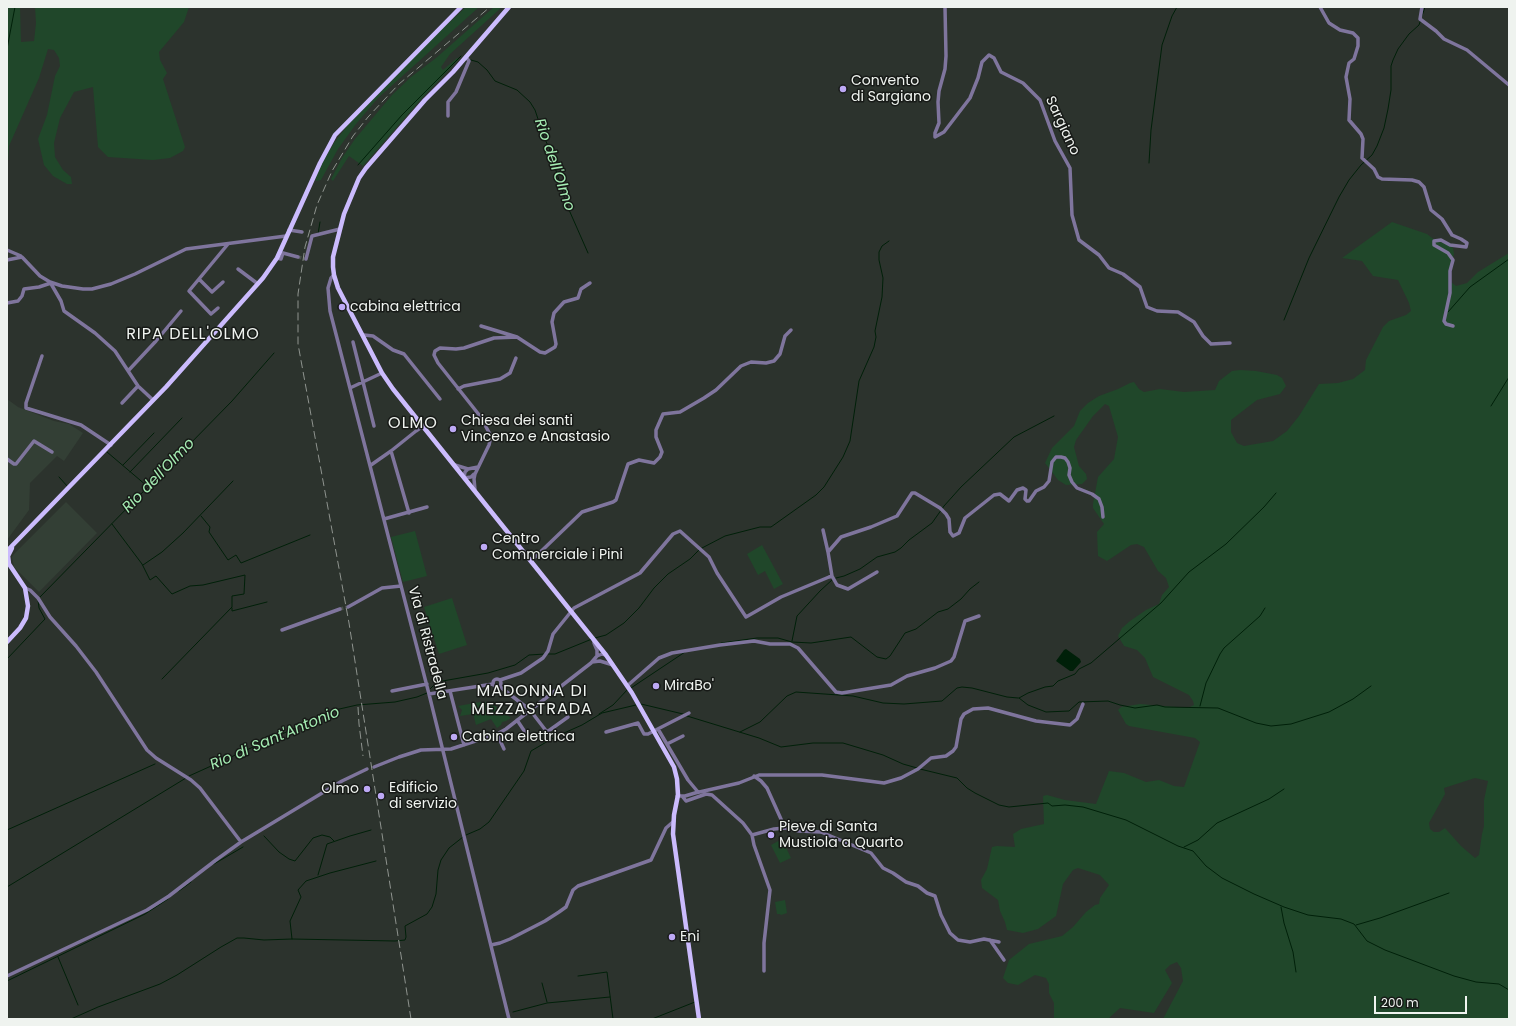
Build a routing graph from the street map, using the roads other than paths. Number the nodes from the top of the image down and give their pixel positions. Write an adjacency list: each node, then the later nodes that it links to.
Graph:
1 (461, 7): 12 (main road)
2 (509, 7): 7 (main road)
3 (513, 7): 7 (main road)
4 (945, 7): 38 (street, Sargiano)
5 (1320, 7): 33 (street)
6 (1422, 7): 9 (street)
7 (471, 52): 8 (main road)
8 (466, 58): 10 (street); 11 (main road)
9 (1509, 85)
10 (448, 116)
11 (340, 229): 20 (street); 23 (main road)
12 (289, 230): 13 (street); 14 (main road)
13 (302, 232)
14 (286, 236): 15 (street); 19 (main road)
15 (228, 244): 24 (street); 25 (street)
16 (7, 250): 17 (street)
17 (22, 257): 21 (street); 25 (street)
18 (298, 257): 19 (street)
19 (277, 258): 28 (main road)
20 (306, 259)
21 (7, 260)
22 (238, 269): 28 (street)
23 (334, 275): 35 (main road); 45 (street, Via di Ristradella)
24 (199, 279): 26 (street); 30 (street)
25 (51, 282): 29 (street); 41 (street)
26 (223, 282)
27 (590, 283): 36 (street)
28 (258, 284): 48 (main road)
29 (7, 303)
30 (218, 308)
31 (181, 311): 41 (street)
32 (481, 326): 36 (street)
33 (1453, 326)
34 (791, 330): 71 (street)
35 (364, 335): 42 (main road); 47 (street)
36 (517, 337): 46 (street)
37 (353, 342): 43 (street)
38 (1230, 343)
39 (42, 356): 52 (street)
40 (516, 358): 46 (street)
41 (128, 371): 44 (street)
42 (382, 373): 43 (street); 51 (main road)
43 (363, 381): 45 (street); 50 (street)
44 (138, 386): 48 (street); 49 (street)
45 (350, 388): 56 (street, Via di Ristradella)
46 (458, 389): 58 (street)
47 (440, 399)
48 (153, 400): 52 (main road)
49 (122, 403)
50 (374, 426)
51 (423, 426): 53 (street); 57 (main road)
52 (111, 444): 68 (main road)
53 (391, 451): 56 (street); 64 (street)
54 (52, 452): 55 (street)
55 (7, 459)
56 (371, 465): 66 (street, Via di Ristradella)
57 (454, 465): 59 (street); 61 (main road)
58 (478, 467): 59 (street); 60 (street)
59 (468, 469): 61 (street)
60 (475, 474): 61 (street); 62 (street)
61 (464, 478): 62 (main road)
62 (475, 491): 71 (main road)
63 (427, 507): 64 (street)
64 (408, 513): 66 (street)
65 (1103, 518): 70 (street)
66 (384, 519): 76 (street, Via di Ristradella)
67 (823, 530): 70 (street)
68 (19, 539): 69 (main road); 75 (main road)
69 (7, 551)
70 (828, 552): 74 (street)
71 (531, 561): 80 (main road)
72 (8, 570): 75 (main road)
73 (877, 572): 74 (street)
74 (832, 576): 80 (street)
75 (18, 579): 77 (main road)
76 (401, 586): 78 (street); 91 (street, Via di Ristradella)
77 (25, 588): 84 (main road); 120 (street)
78 (348, 607)
79 (340, 609): 82 (street)
80 (571, 613): 83 (main road); 90 (street)
81 (979, 616): 94 (street)
82 (282, 630)
83 (594, 641): 85 (main road); 86 (street)
84 (7, 642)
85 (606, 655): 86 (street); 87 (street); 89 (main road)
86 (597, 656): 88 (street)
87 (600, 661): 88 (street); 89 (street)
88 (591, 663): 99 (street)
89 (613, 665): 94 (main road)
90 (500, 680): 92 (street); 93 (street)
91 (427, 684): 95 (street); 97 (street, Via di Ristradella)
92 (493, 684): 93 (street); 96 (street)
93 (499, 686): 99 (street)
94 (627, 686): 103 (main road)
95 (392, 691)
96 (450, 691): 97 (street); 109 (street)
97 (430, 694): 110 (street, Via di Ristradella)
98 (1083, 704): 114 (street)
99 (530, 710): 101 (street); 102 (street)
100 (689, 713): 103 (street)
101 (568, 717)
102 (517, 720): 105 (street); 106 (street)
103 (656, 730): 104 (street); 108 (street); 116 (main road)
104 (606, 732)
105 (497, 734): 109 (street); 111 (street)
106 (527, 735)
107 (682, 736): 108 (street)
108 (667, 744): 115 (street)
109 (464, 745): 110 (street)
110 (443, 749): 112 (street); 123 (street, Via di Ristradella)
111 (504, 749)
112 (374, 767)
113 (367, 769): 120 (street)
114 (754, 776): 115 (street); 118 (street)
115 (698, 792): 116 (street)
116 (680, 796): 117 (main road); 119 (street)
117 (674, 821): 123 (street); 128 (main road)
118 (785, 828): 119 (street); 121 (street)
119 (752, 835): 125 (street)
120 (241, 842): 126 (street)
121 (990, 940): 122 (street); 124 (street)
122 (999, 942)
123 (490, 945): 127 (street, Via di Ristradella)
124 (1004, 960)
125 (764, 972)
126 (7, 976)
127 (509, 1019)
128 (699, 1019)

